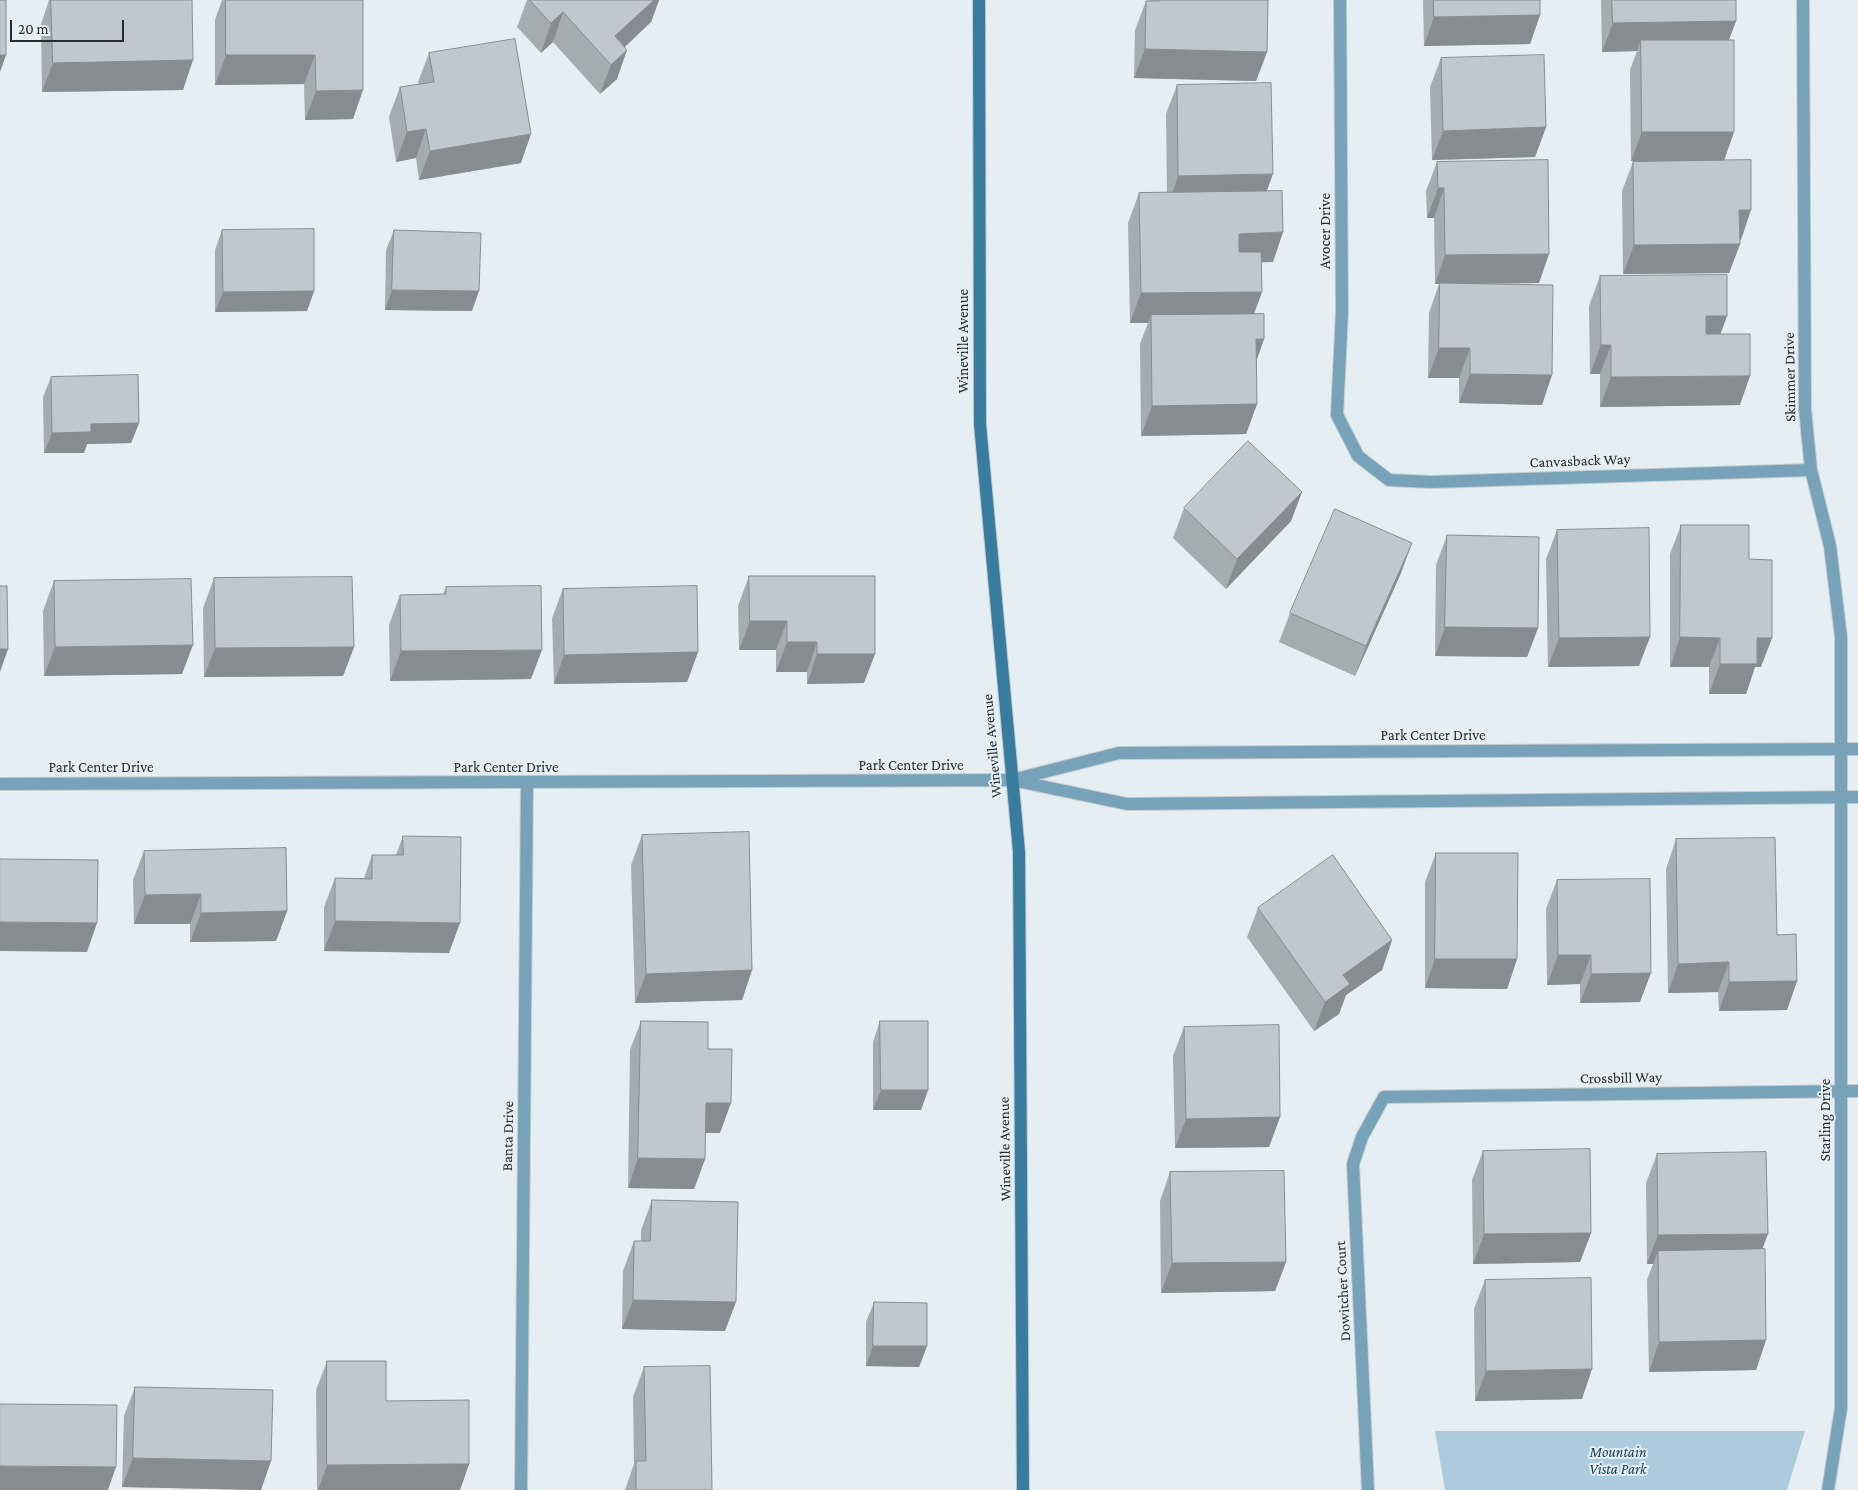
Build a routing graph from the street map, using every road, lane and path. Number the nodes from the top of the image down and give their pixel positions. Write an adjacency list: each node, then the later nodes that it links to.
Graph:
1 (979, 0): 8 (main road, Wineville Avenue)
2 (1340, 0): 4 (street, Avocer Drive)
3 (1803, 0): 5 (street, Skimmer Drive)
4 (1358, 456): 5 (street, Canvasback Way)
5 (1811, 470): 6 (street, Skimmer Drive)
6 (1841, 749): 7 (street, Park Center Drive); 8 (street, Park Center Drive); 11 (street, Starling Drive)
7 (1858, 749)
8 (1012, 780): 9 (street, Park Center Drive); 11 (street, Park Center Drive); 17 (main road, Wineville Avenue)
9 (528, 783): 10 (street, Park Center Drive); 16 (street, Banta Drive)
10 (0, 784)
11 (1842, 797): 12 (street, Park Center Drive); 13 (street, Starling Drive)
12 (1858, 797)
13 (1841, 1091): 14 (street, Crossbill Way); 15 (street, Crossbill Way); 19 (street, Starling Drive)
14 (1858, 1091)
15 (1384, 1097): 18 (street, Dowitcher Court)
16 (521, 1490)
17 (1023, 1490)
18 (1368, 1490)
19 (1828, 1490)

